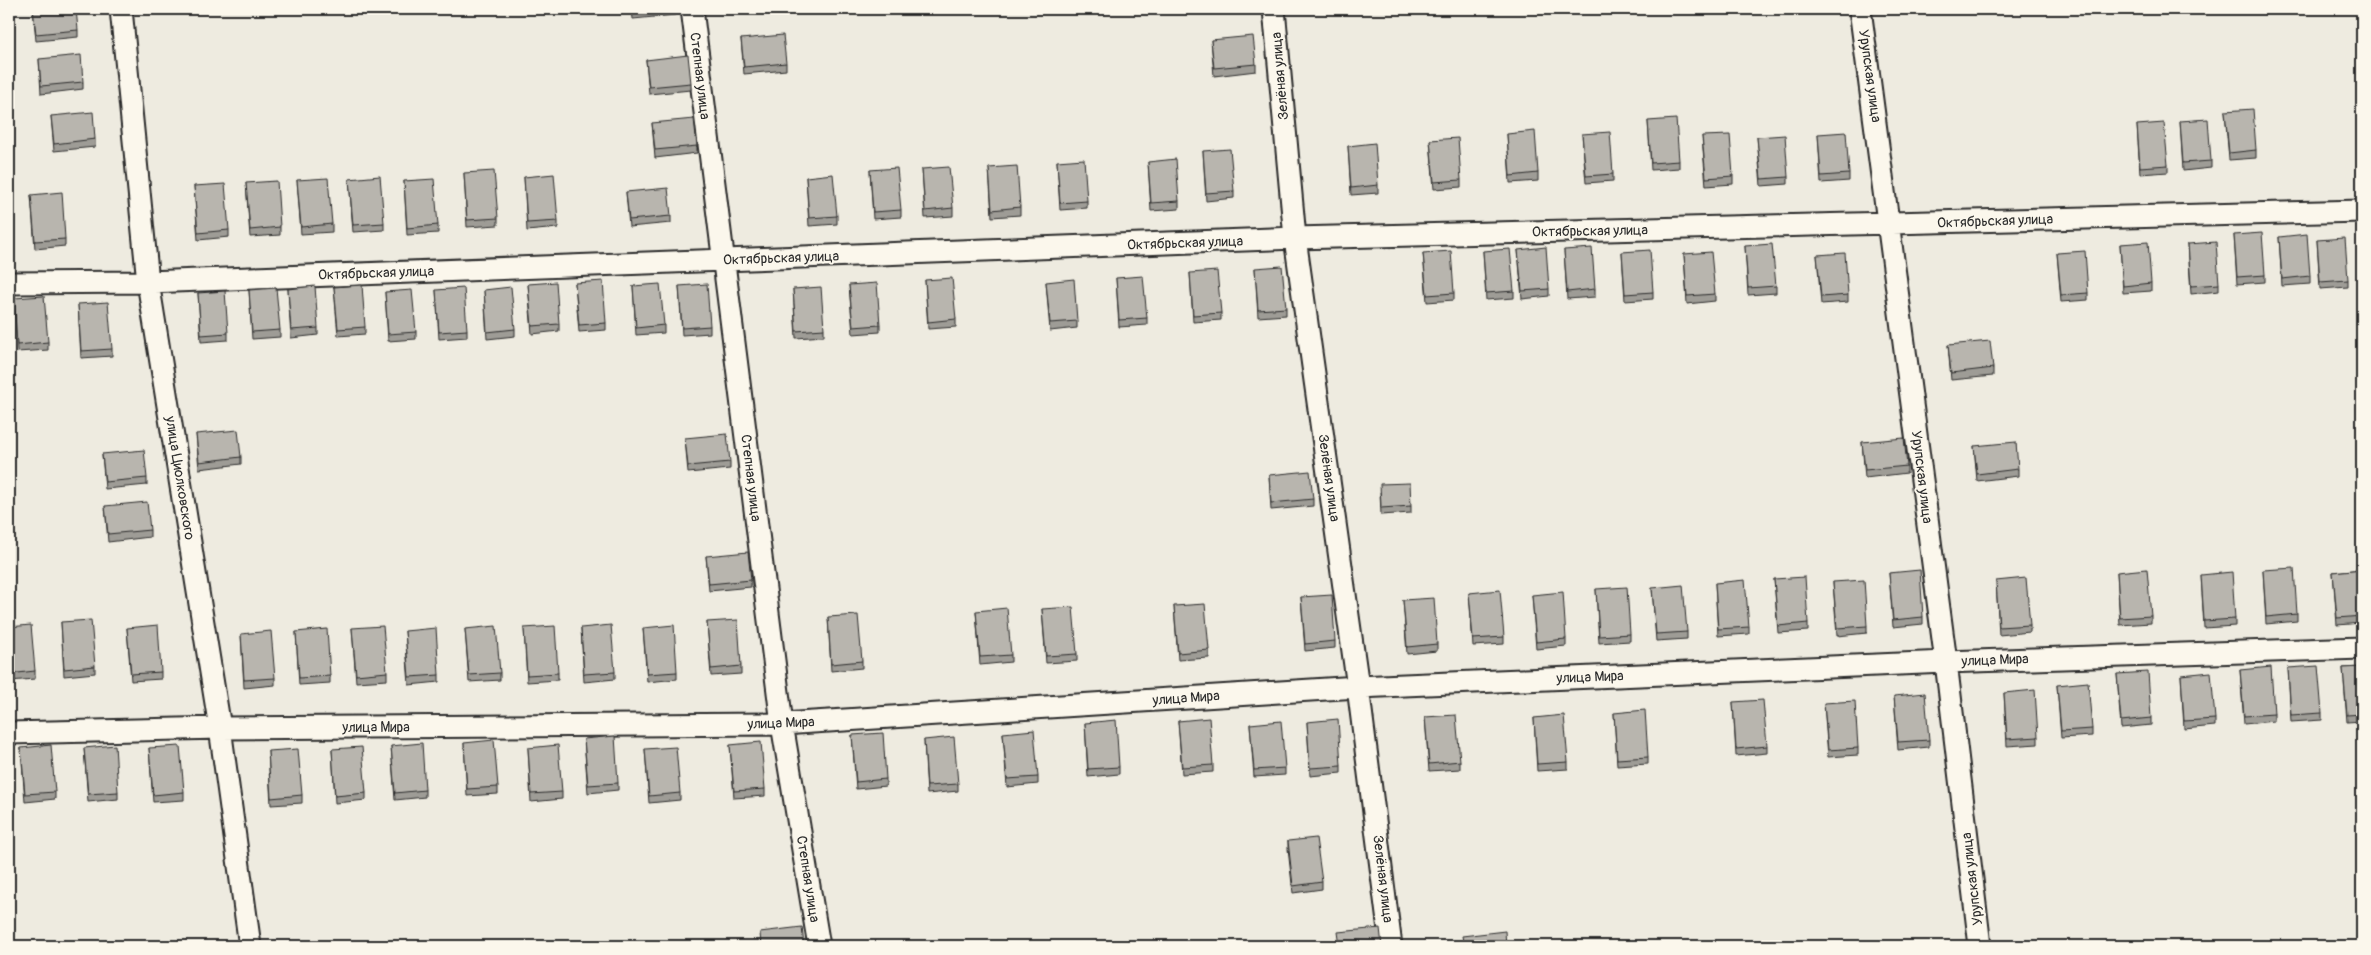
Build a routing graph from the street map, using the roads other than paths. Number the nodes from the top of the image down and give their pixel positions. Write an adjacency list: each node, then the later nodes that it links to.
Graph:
1 (121, 9): 9 (street, улица Циолковского)
2 (692, 9): 8 (street, Степная улица)
3 (1274, 9): 7 (street, Зелёная улица)
4 (1860, 9): 6 (street, Урупская улица)
5 (2362, 211): 6 (street, Октябрьская улица)
6 (1890, 224): 7 (street, Октябрьская улица); 12 (street, Урупская улица)
7 (1296, 238): 8 (street, Октябрьская улица); 13 (street, Зелёная улица)
8 (723, 260): 9 (street, Октябрьская улица); 14 (street, Степная улица)
9 (148, 282): 10 (street, Октябрьская улица); 15 (street, улица Циолковского)
10 (9, 283)
11 (2362, 648): 12 (street, улица Мира)
12 (1946, 662): 13 (street, улица Мира); 20 (street, Урупская улица)
13 (1358, 687): 14 (street, улица Мира); 19 (street, Зелёная улица)
14 (782, 724): 15 (street, улица Мира); 18 (street, Степная улица)
15 (220, 728): 16 (street, улица Мира); 17 (street, улица Циолковского)
16 (9, 733)
17 (250, 946)
18 (819, 946)
19 (1391, 946)
20 (1980, 946)

